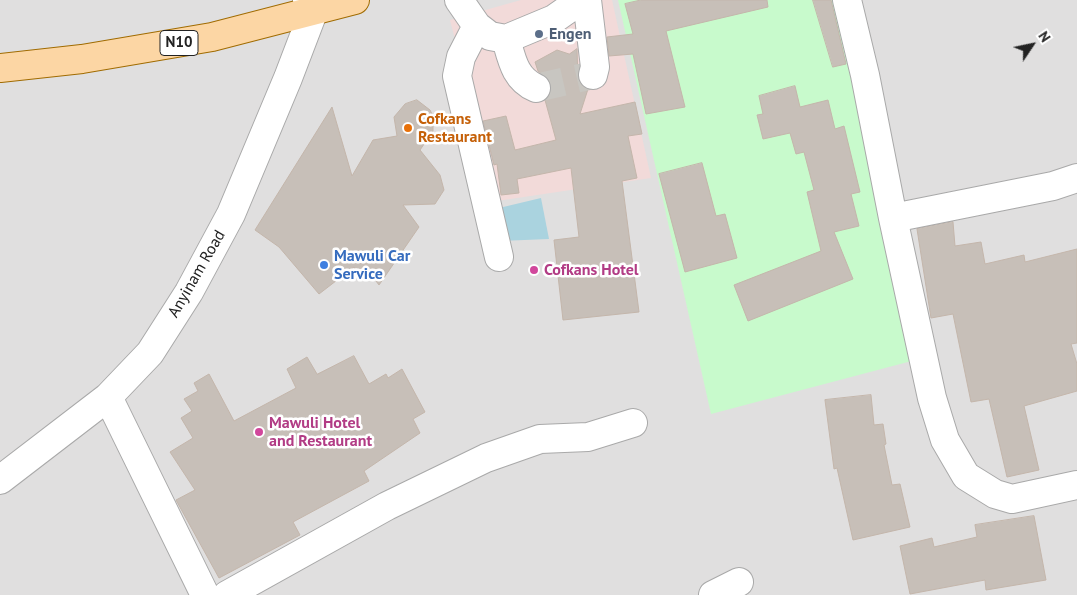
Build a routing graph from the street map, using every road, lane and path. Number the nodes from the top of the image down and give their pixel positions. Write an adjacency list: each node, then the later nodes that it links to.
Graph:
1 (355, 0): 6 (main road, N10)
2 (459, 0): 7 (street)
3 (581, 0): 8 (street)
4 (587, 0): 10 (street)
5 (847, 0): 13 (street)
6 (311, 5): 9 (main road, N10); 15 (street, Anyinam Road)
7 (478, 26): 8 (street); 14 (street)
8 (506, 39): 11 (street)
9 (0, 68)
10 (593, 75)
11 (536, 88)
12 (1077, 178): 13 (street)
13 (893, 218): 18 (street)
14 (499, 257)
15 (108, 396): 17 (street, Anyinam Road); 20 (street)
16 (633, 423): 21 (street)
17 (0, 480)
18 (1077, 485)
19 (739, 582): 22 (street)
20 (205, 595)
21 (227, 595)
22 (713, 595)

